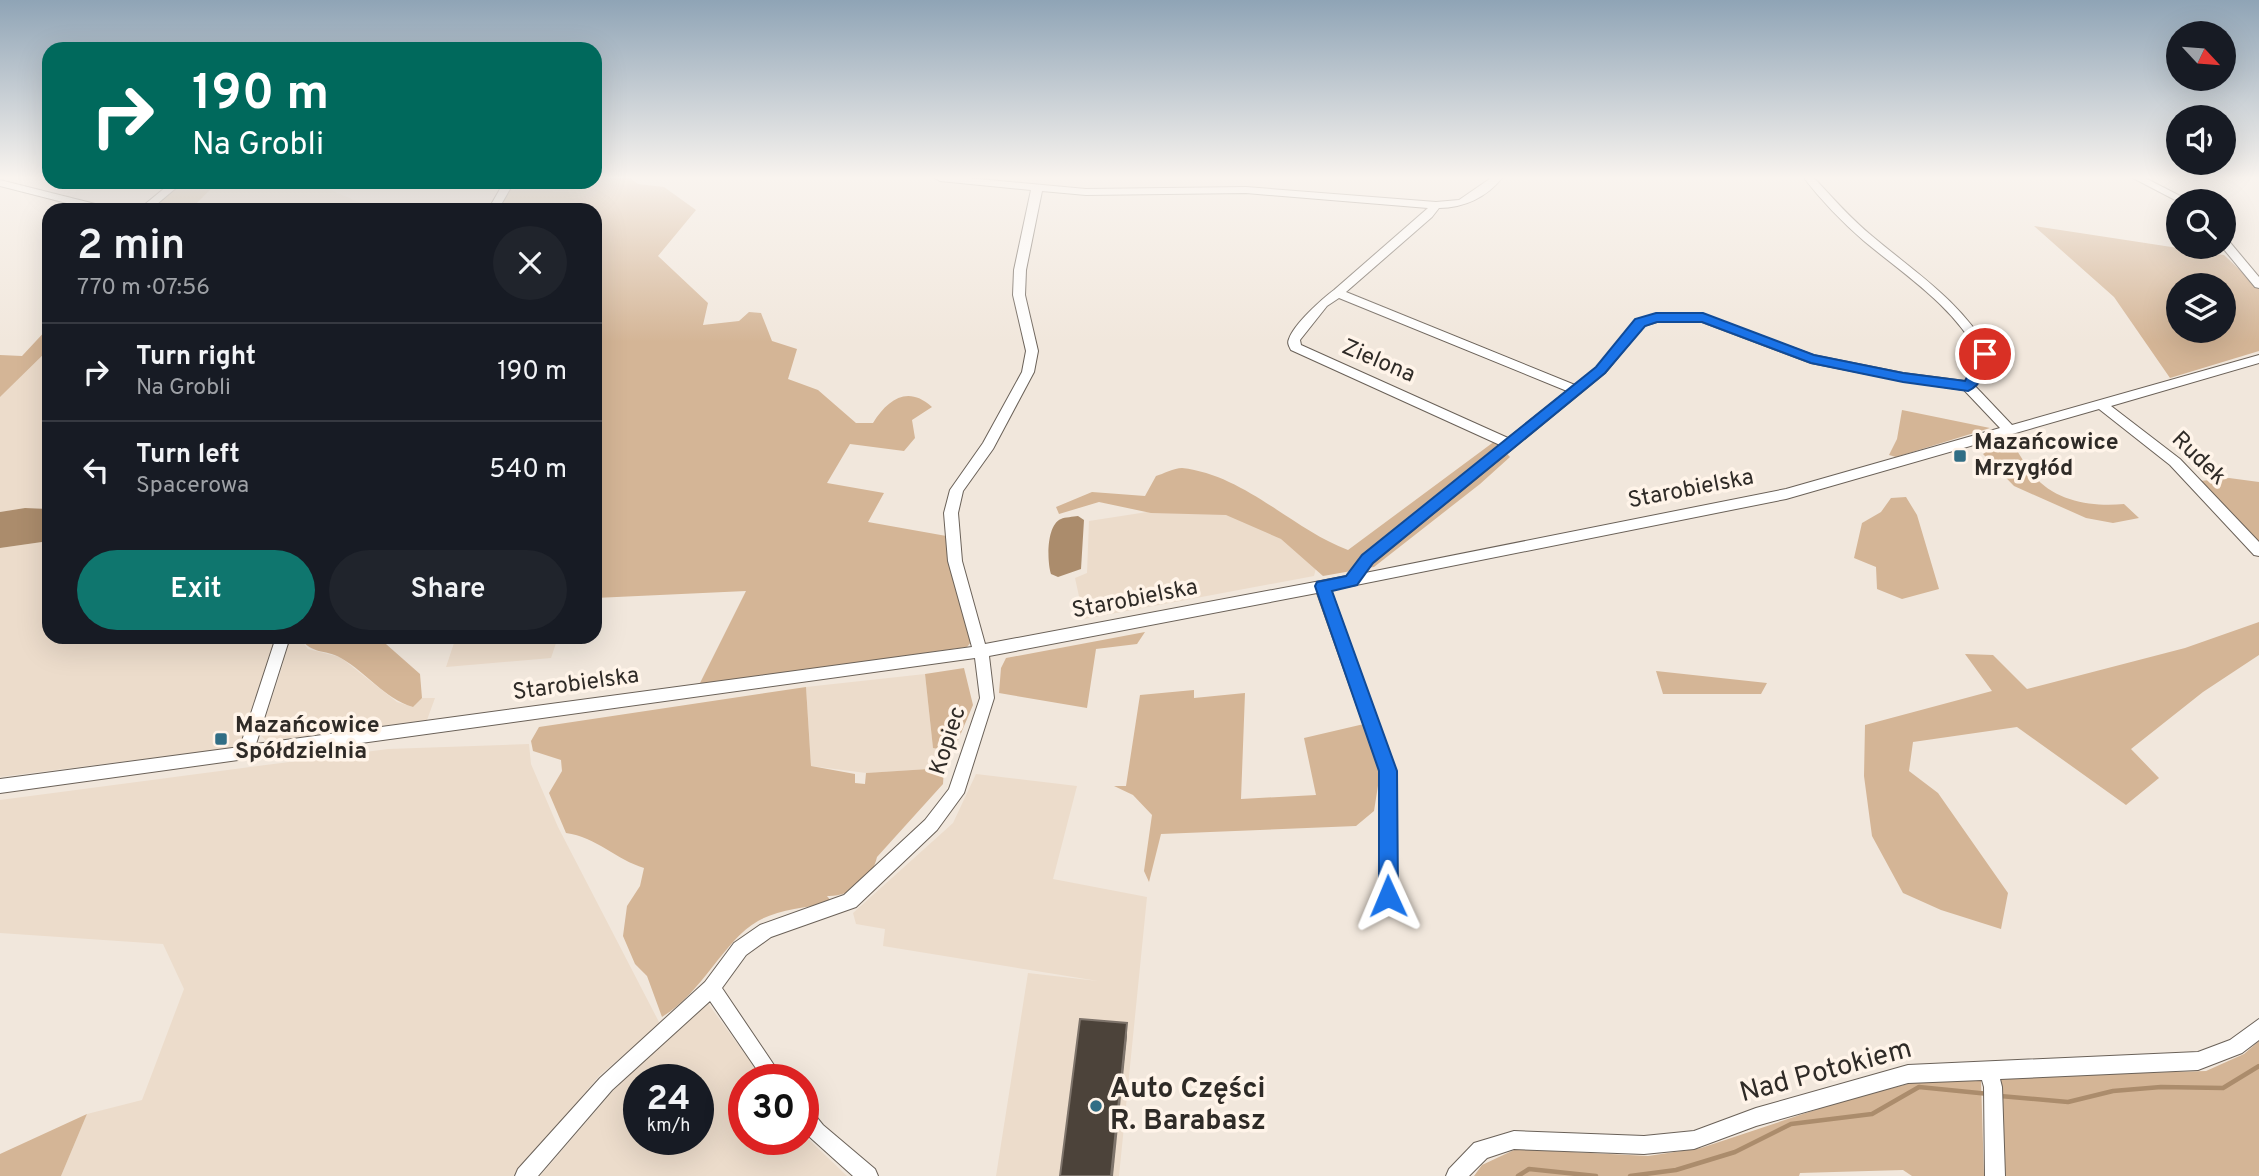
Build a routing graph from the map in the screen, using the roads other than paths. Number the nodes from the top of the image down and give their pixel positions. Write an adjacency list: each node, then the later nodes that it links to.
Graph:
1 (1028, 233): 17 (street, Kopiec)
2 (1408, 233): 6 (street, Zielona)
3 (1862, 233): 8 (street)
4 (2236, 256): 5 (street)
5 (2259, 284)
6 (1338, 293): 9 (street); 12 (street, Zielona)
7 (2259, 359): 10 (street, Starobielska)
8 (1968, 386): 9 (street); 11 (street)
9 (1574, 389): 12 (street)
10 (2102, 405): 11 (street, Starobielska); 13 (street, Rudek)
11 (2008, 430): 14 (street, Starobielska)
12 (1511, 445): 14 (street)
13 (2259, 551)
14 (1351, 581): 15 (street, Starobielska)
15 (1322, 586): 17 (street, Starobielska); 20 (street)
16 (281, 644): 18 (street)
17 (981, 652): 18 (street, Starobielska); 21 (street, Kopiec)
18 (246, 754): 19 (street, Starobielska)
19 (0, 786)
20 (1388, 896)
21 (711, 988): 23 (street); 26 (street, Kopiec)
22 (2259, 1028): 24 (street, Nad Potokiem)
23 (764, 1064)
24 (1992, 1086): 28 (street, Nad Potokiem); 29 (street)
25 (819, 1135): 27 (street)
26 (525, 1176)
27 (868, 1176)
28 (1456, 1176)
29 (1995, 1176)

